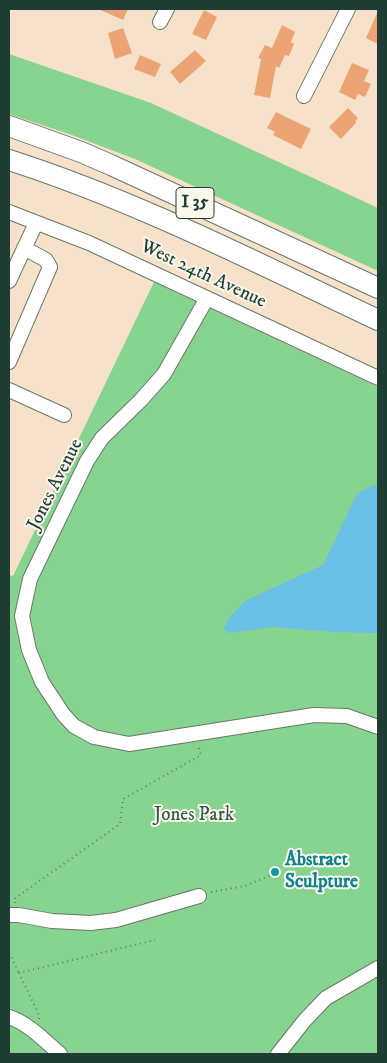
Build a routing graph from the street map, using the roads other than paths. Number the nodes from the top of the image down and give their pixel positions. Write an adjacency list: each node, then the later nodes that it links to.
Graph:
1 (167, 9): 3 (street)
2 (348, 9): 4 (street)
3 (160, 22)
4 (304, 96)
5 (9, 126): 11 (highway, I 35)
6 (9, 160): 13 (highway, I 35)
7 (9, 212): 8 (street, West 24th Avenue)
8 (36, 223): 9 (street); 12 (street, West 24th Avenue)
9 (24, 248): 10 (street); 14 (street)
10 (9, 281)
11 (378, 288)
12 (206, 298): 15 (street, West 24th Avenue); 18 (street, Jones Avenue)
13 (378, 320)
14 (9, 362)
15 (378, 378)
16 (9, 390): 17 (street)
17 (64, 415)
18 (378, 728)
19 (199, 896): 20 (street)
20 (12, 915)
21 (378, 968): 24 (street)
22 (9, 1017): 23 (street)
23 (60, 1054)
24 (278, 1054)

